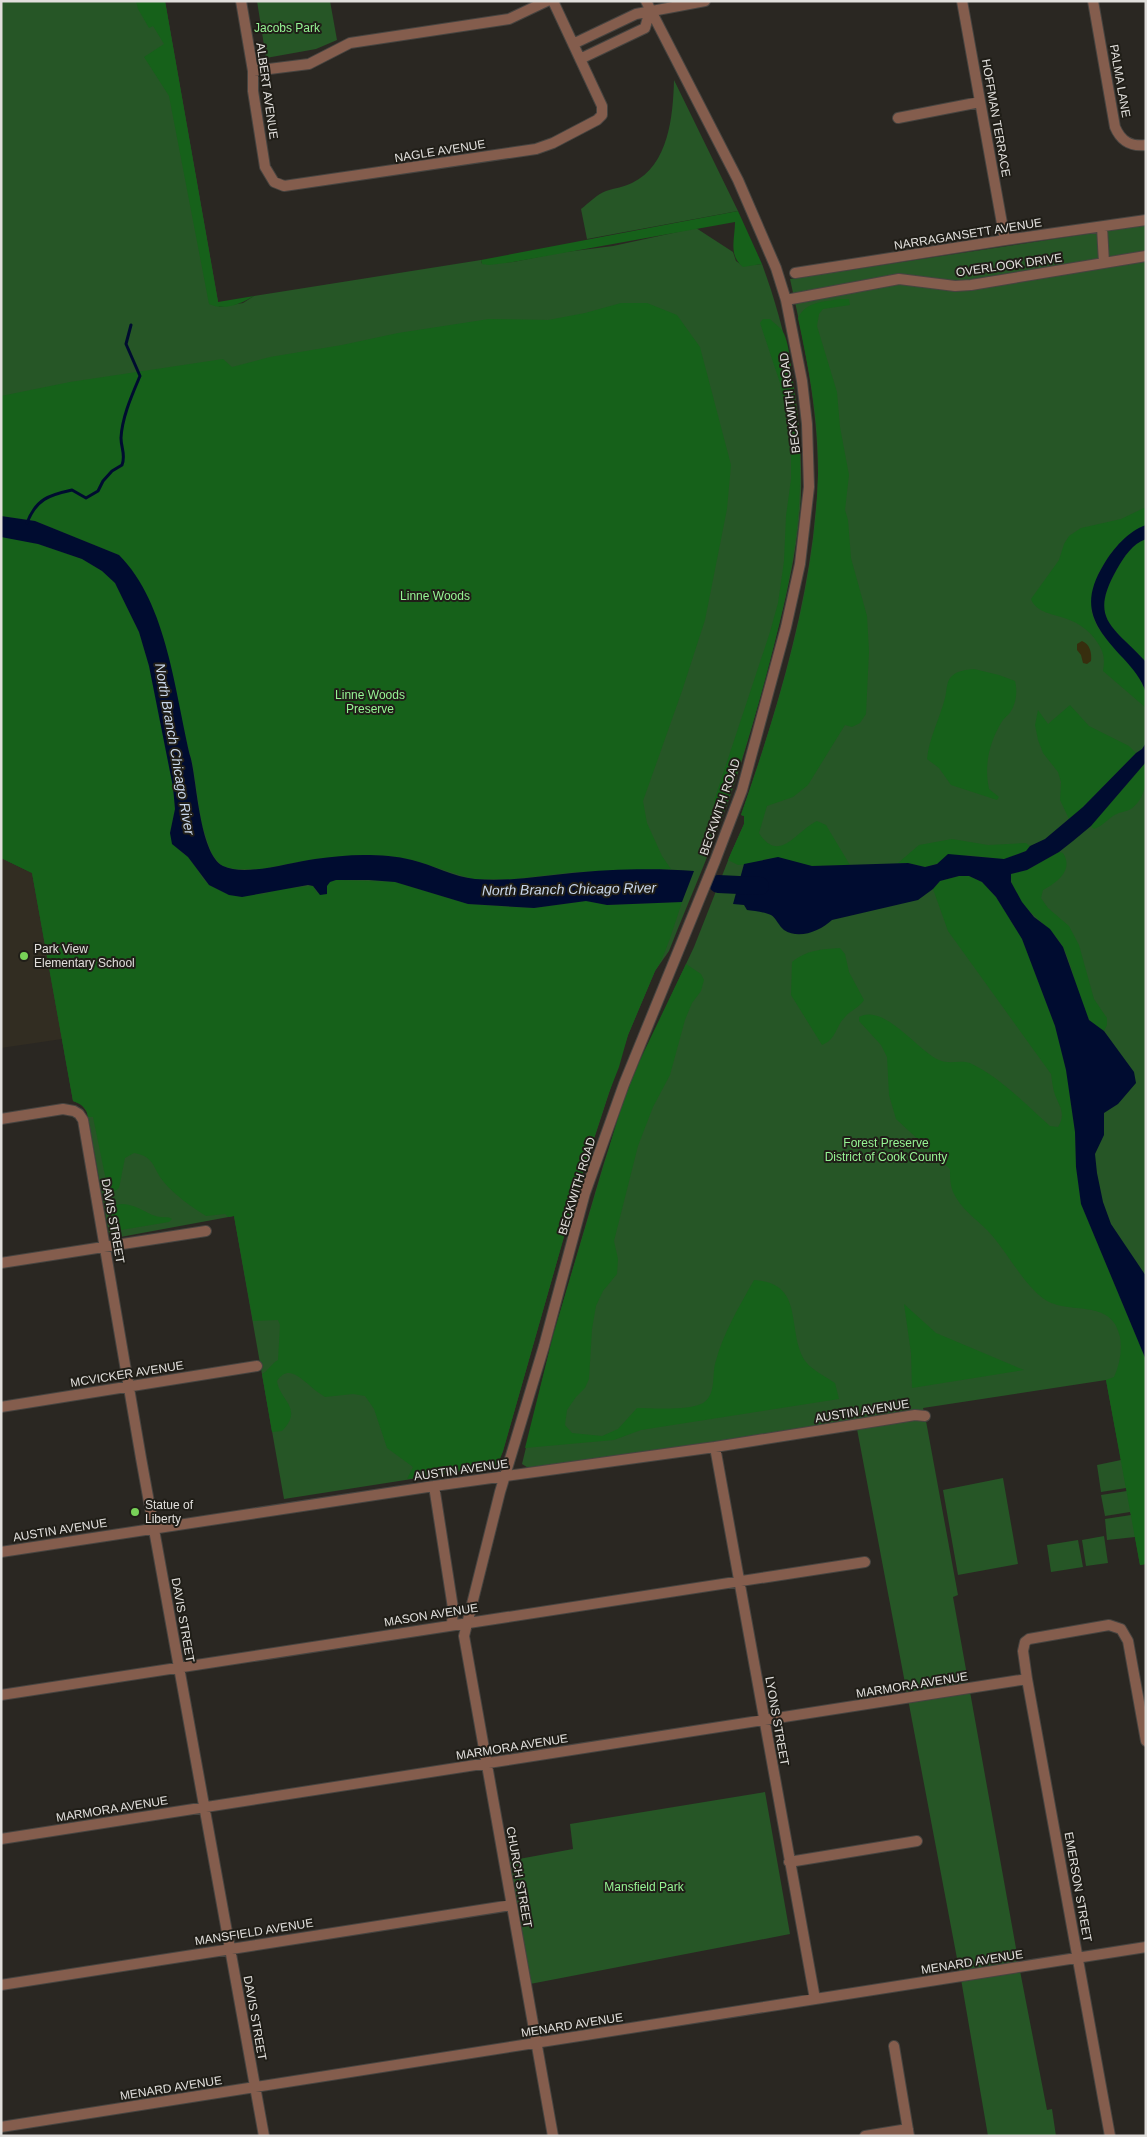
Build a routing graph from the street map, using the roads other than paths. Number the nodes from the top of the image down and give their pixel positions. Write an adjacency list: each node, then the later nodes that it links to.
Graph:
1 (241, 1): 10 (street, ALBERT AVENUE)
2 (548, 1): 10 (street)
3 (552, 1): 8 (street)
4 (705, 1): 7 (street)
5 (962, 1): 11 (street, HOFFMAN TERRACE)
6 (1093, 1): 13 (street, PALMA LANE)
7 (648, 6): 8 (street); 9 (street); 21 (street, BECKWITH ROAD)
8 (573, 44): 9 (street)
9 (580, 59): 14 (street, NAGLE AVENUE)
10 (253, 71): 14 (street, ALBERT AVENUE)
11 (980, 102): 12 (street); 17 (street, HOFFMAN TERRACE)
12 (898, 118)
13 (1146, 144)
14 (274, 182)
15 (1146, 220): 16 (street, NARRAGANSETT AVENUE)
16 (1102, 227): 17 (street, NARRAGANSETT AVENUE); 19 (street)
17 (1005, 240): 20 (street, NARRAGANSETT AVENUE)
18 (1146, 256): 19 (street, OVERLOOK DRIVE)
19 (1104, 263): 21 (street, OVERLOOK DRIVE)
20 (795, 273)
21 (786, 300): 31 (street, BECKWITH ROAD)
22 (1, 1119): 24 (street, DAVIS STREET)
23 (206, 1231): 24 (street)
24 (104, 1247): 25 (street); 27 (street, DAVIS STREET)
25 (1, 1263)
26 (257, 1366): 27 (street, MCVICKER AVENUE)
27 (129, 1387): 28 (street, MCVICKER AVENUE); 33 (street, DAVIS STREET)
28 (1, 1407)
29 (925, 1416): 30 (street, AUSTIN AVENUE)
30 (716, 1447): 31 (street, AUSTIN AVENUE); 36 (street, LYONS STREET)
31 (505, 1477): 32 (street, AUSTIN AVENUE); 37 (street, BECKWITH ROAD)
32 (434, 1486): 33 (street, AUSTIN AVENUE); 38 (street)
33 (154, 1529): 34 (street, AUSTIN AVENUE); 39 (street, DAVIS STREET)
34 (1, 1552)
35 (865, 1562): 36 (street, MASON AVENUE)
36 (739, 1581): 37 (street, MASON AVENUE); 42 (street, LYONS STREET)
37 (467, 1622): 38 (street, MASON AVENUE); 44 (street, CHURCH STREET)
38 (452, 1624): 39 (street, MASON AVENUE)
39 (179, 1667): 41 (street, MASON AVENUE); 45 (street, DAVIS STREET)
40 (1027, 1679): 42 (street, MARMORA AVENUE); 43 (street, EMERSON STREET); 52 (street, EMERSON STREET)
41 (1, 1695)
42 (764, 1721): 44 (street, MARMORA AVENUE); 48 (street, LYONS STREET)
43 (1146, 1741)
44 (486, 1764): 45 (street, MARMORA AVENUE); 49 (street, CHURCH STREET)
45 (204, 1808): 46 (street, MARMORA AVENUE); 51 (street, DAVIS STREET)
46 (1, 1839)
47 (917, 1841): 48 (street)
48 (789, 1862): 54 (street, LYONS STREET)
49 (512, 1905): 51 (street, MANSFIELD AVENUE); 55 (street, CHURCH STREET)
50 (1146, 1947): 52 (street, MENARD AVENUE)
51 (230, 1949): 53 (street, MANSFIELD AVENUE); 57 (street, DAVIS STREET)
52 (1078, 1958): 54 (street, MENARD AVENUE); 63 (street, EMERSON STREET)
53 (1, 1985)
54 (815, 1999): 55 (street, MENARD AVENUE)
55 (536, 2043): 57 (street, MENARD AVENUE); 61 (street, CHURCH STREET)
56 (894, 2046): 59 (street)
57 (255, 2087): 58 (street, MENARD AVENUE); 60 (street, DAVIS STREET)
58 (1, 2127)
59 (908, 2132): 62 (street)
60 (264, 2136)
61 (552, 2136)
62 (865, 2136)
63 (1110, 2136)

